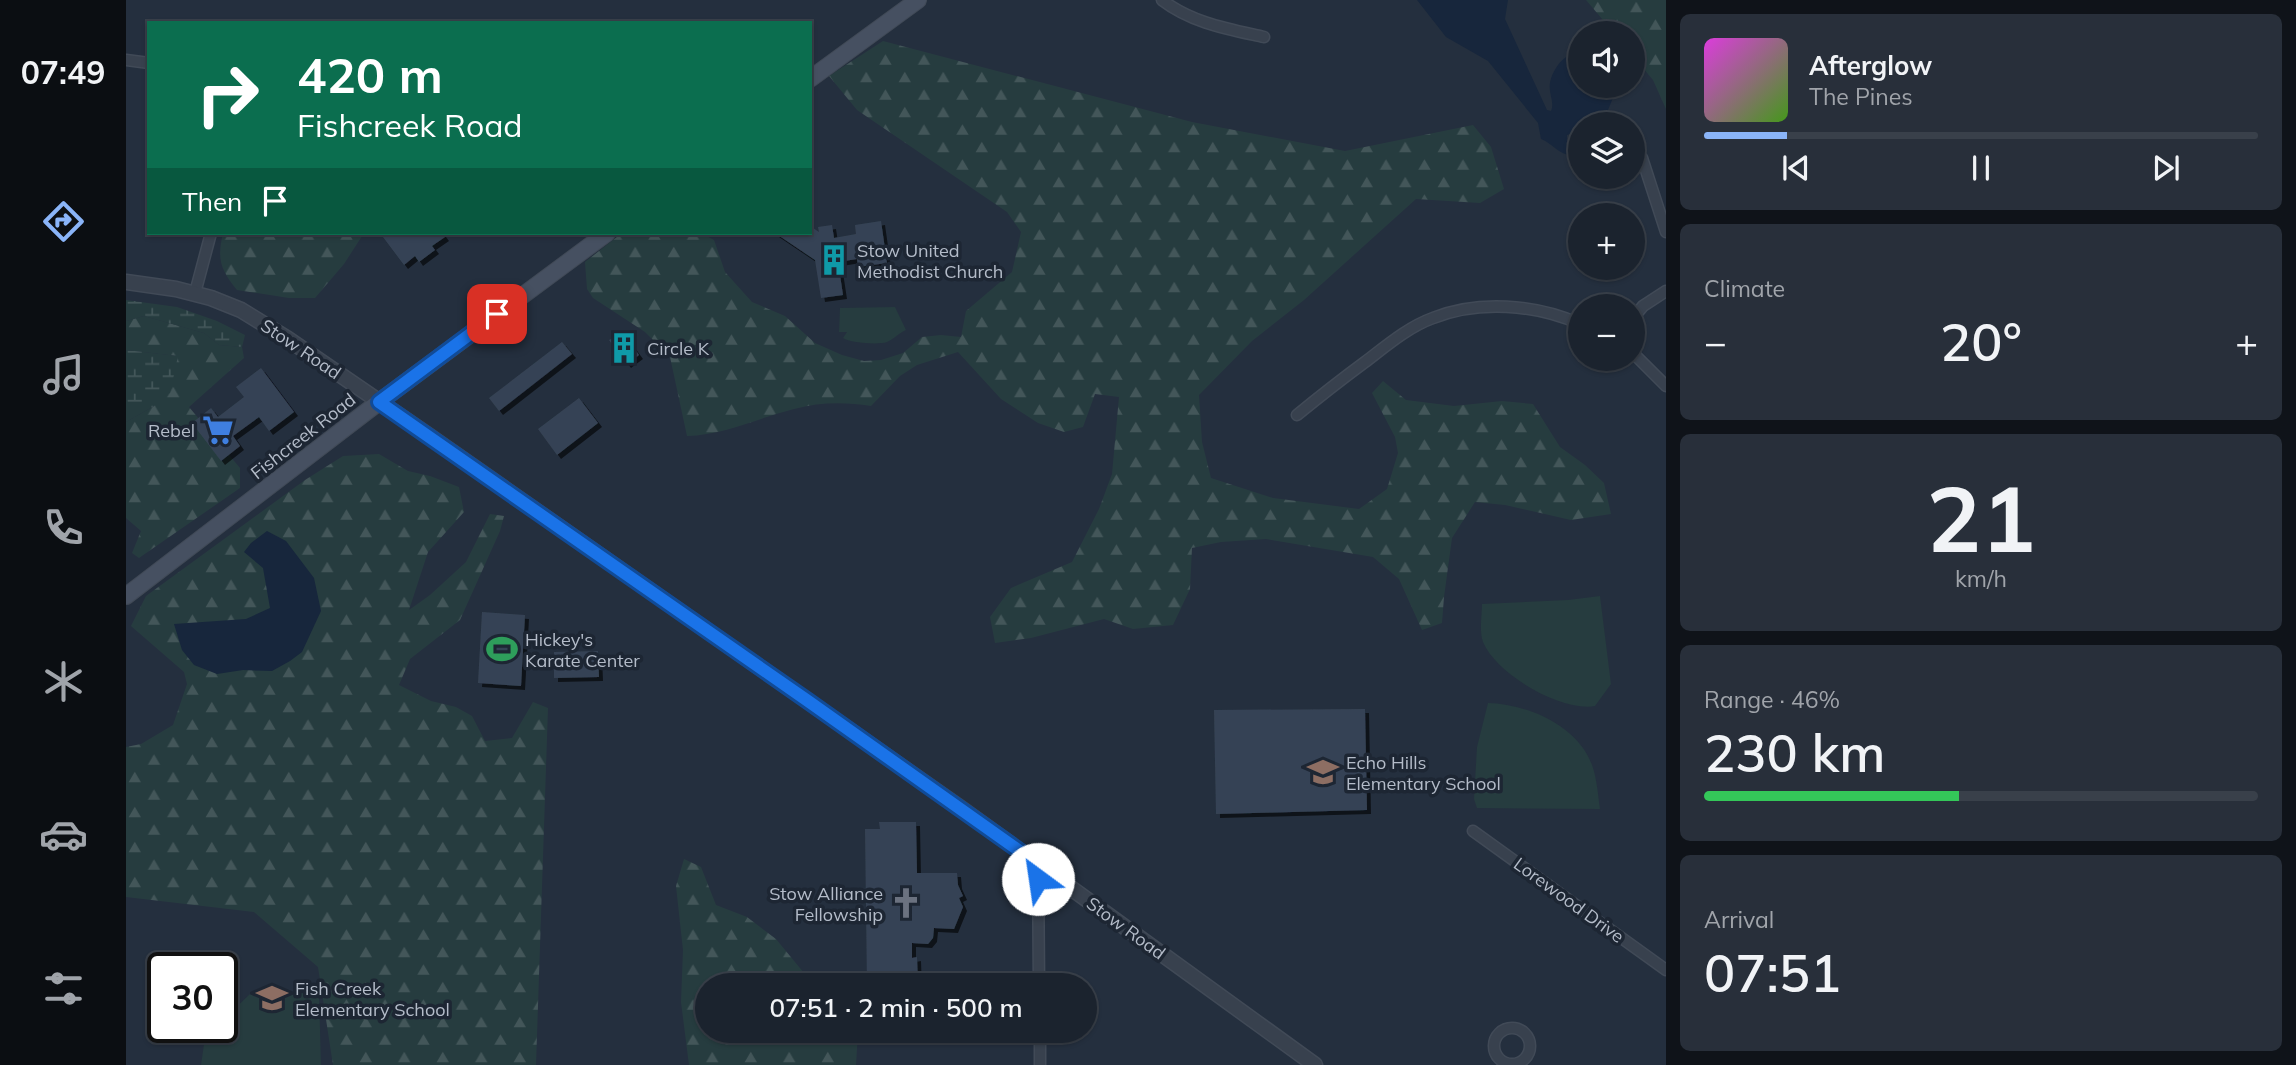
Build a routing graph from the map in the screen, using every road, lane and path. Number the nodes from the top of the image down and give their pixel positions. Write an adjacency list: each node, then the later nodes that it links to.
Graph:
1 (918, 0): 6 (main road)
2 (1162, 0): 3 (street)
3 (1264, 37)
4 (126, 60): 5 (street)
5 (147, 63)
6 (812, 78)
7 (1645, 167): 8 (street)
8 (1666, 232)
9 (210, 235): 13 (street)
10 (604, 235): 18 (main road, Fishcreek Road)
11 (126, 282): 13 (street, Stow Road)
12 (1666, 291): 14 (street)
13 (195, 293): 18 (street, Stow Road)
14 (1645, 305)
15 (1568, 320): 19 (street)
16 (1645, 366): 17 (street)
17 (1666, 386)
18 (379, 402): 20 (main road, Fishcreek Road); 22 (street, Stow Road)
19 (1297, 415)
20 (126, 596)
21 (1473, 831): 23 (street, Lorewood Drive)
22 (1038, 864): 24 (street); 27 (street, Stow Road)
23 (1666, 970)
24 (1039, 973)
25 (1040, 1043): 26 (street)
26 (1040, 1065)
27 (1315, 1065)

